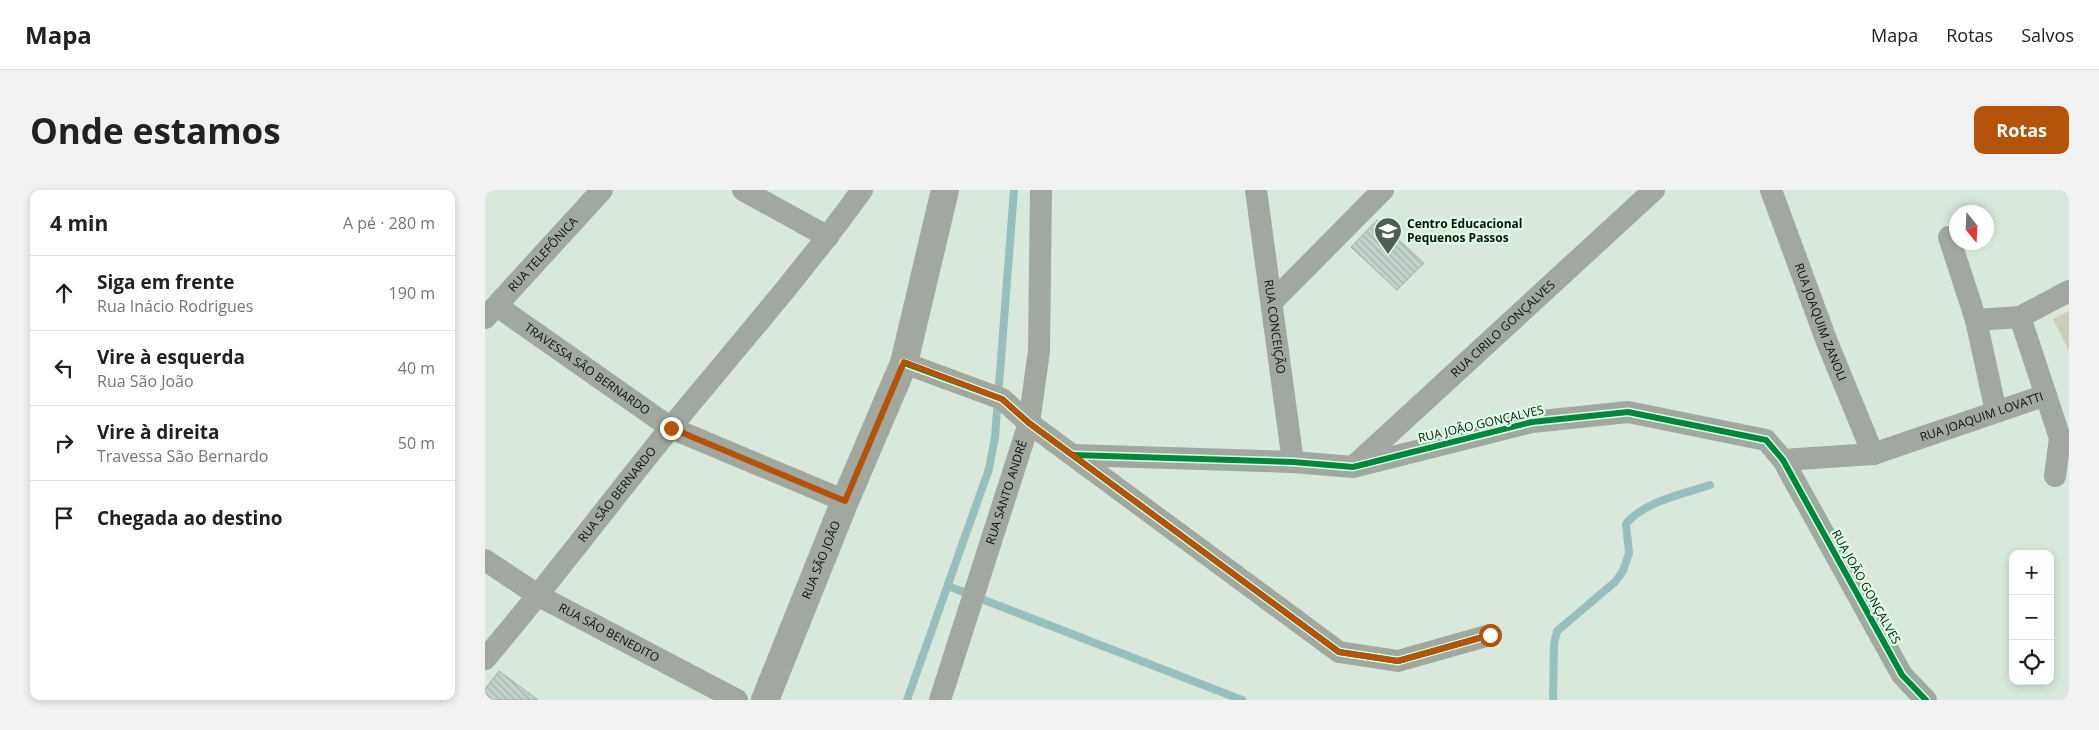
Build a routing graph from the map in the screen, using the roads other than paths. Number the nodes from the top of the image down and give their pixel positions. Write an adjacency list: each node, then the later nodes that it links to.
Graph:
1 (602, 190): 14 (street, RUA TELEFÔNICA)
2 (743, 190): 10 (street)
3 (862, 190): 10 (street, RUA SÃO BERNARDO)
4 (945, 190): 17 (street, RUA SÃO JOÃO)
5 (1041, 190): 20 (street, RUA SANTO ANDRÉ)
6 (1256, 190): 13 (street, RUA CONCEIÇÃO)
7 (1383, 190): 13 (street)
8 (1653, 190): 26 (street, RUA CIRILO GONÇALVES)
9 (1771, 190): 22 (street, RUA JOAQUIM ZANOLI)
10 (828, 237): 21 (street, RUA SÃO BERNARDO)
11 (1953, 250): 16 (street)
12 (2069, 291): 15 (street)
13 (1272, 302): 25 (street, RUA CONCEIÇÃO)
14 (491, 312): 21 (street, TRAVESSA SÃO BERNARDO)
15 (2020, 317): 16 (street); 18 (street, RUA JOAQUIM LOVATTI)
16 (1976, 320): 19 (street)
17 (904, 362): 20 (street); 28 (street, RUA SÃO JOÃO)
18 (2046, 395): 19 (street, RUA JOAQUIM LOVATTI); 27 (street)
19 (1996, 412): 22 (street, RUA JOAQUIM LOVATTI)
20 (1029, 423): 23 (street); 35 (street, RUA SANTO ANDRÉ)
21 (671, 428): 28 (street, TRAVESSA SÃO BERNARDO); 30 (street, RUA SÃO BERNARDO)
22 (1873, 454): 24 (street, RUA JOAQUIM LOVATTI)
23 (1074, 455): 25 (street, RUA JOÃO GONÇALVES); 31 (street)
24 (1783, 460): 26 (street, RUA JOÃO GONÇALVES); 36 (street, RUA JOÃO GONÇALVES)
25 (1293, 462): 26 (street, RUA JOÃO GONÇALVES)
26 (1353, 467)
27 (2055, 476)
28 (845, 501): 34 (street, RUA SÃO JOÃO)
29 (485, 560): 30 (street, RUA SÃO BENEDITO)
30 (539, 596): 32 (street, RUA SÃO BERNARDO); 33 (street, RUA SÃO BENEDITO)
31 (1490, 635)
32 (485, 659)
33 (737, 700)
34 (765, 700)
35 (940, 700)
36 (1926, 700)

